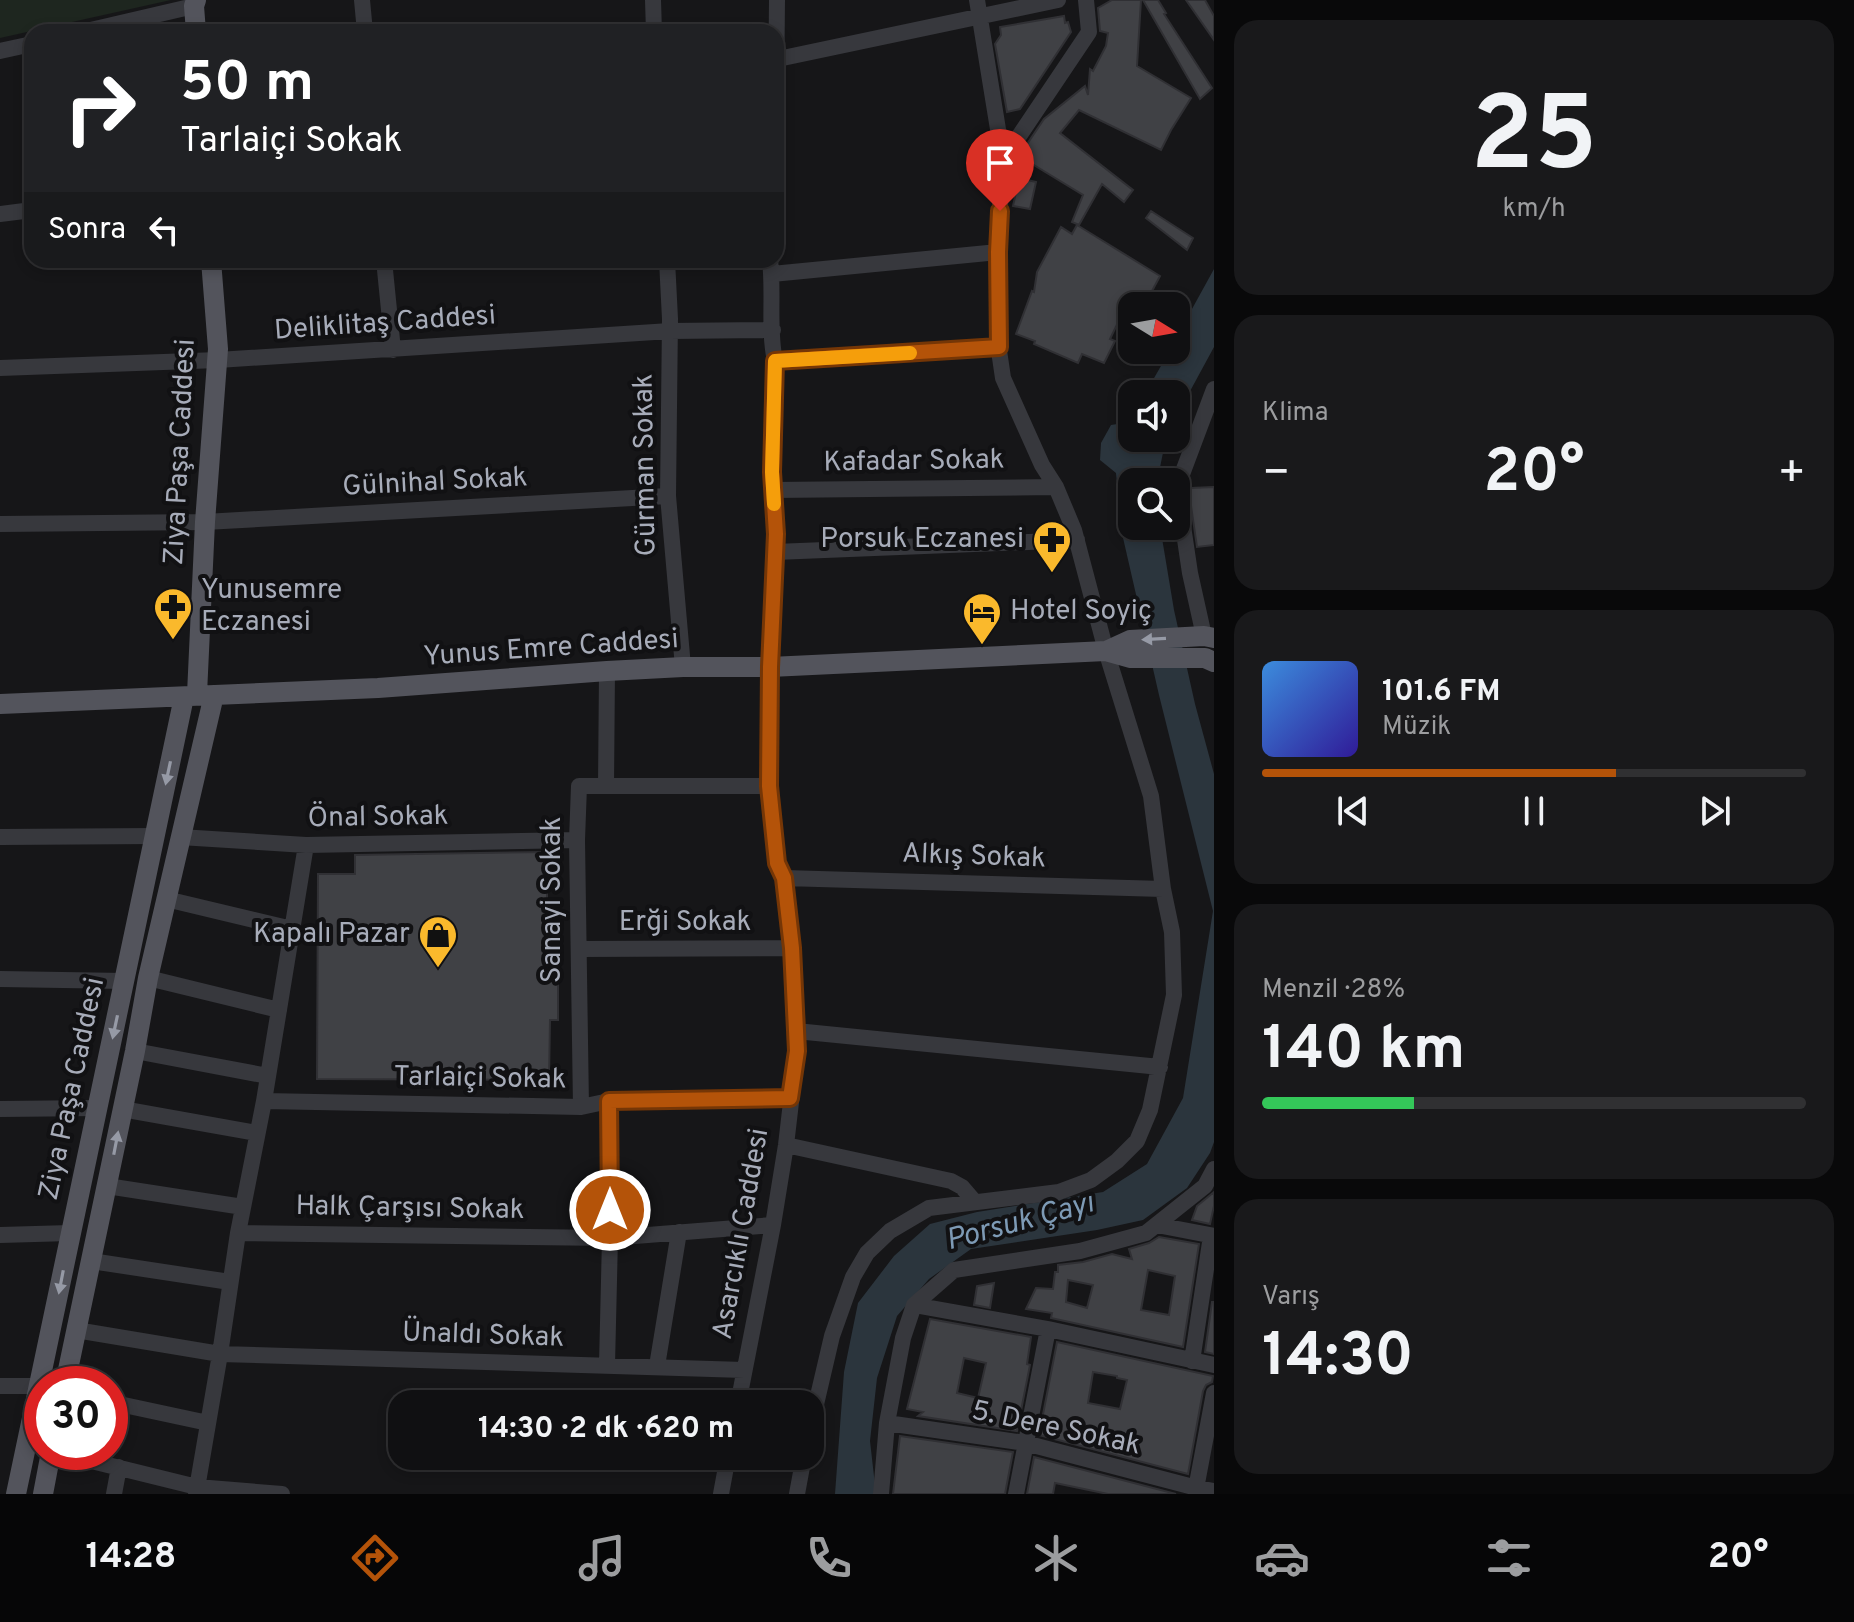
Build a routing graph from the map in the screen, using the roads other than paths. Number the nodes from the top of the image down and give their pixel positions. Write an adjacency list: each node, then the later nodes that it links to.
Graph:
1 (362, 0): 10 (street)
2 (653, 0): 11 (street)
3 (777, 0): 12 (street)
4 (1058, 0): 7 (street)
5 (1086, 0): 16 (street)
6 (195, 3): 8 (street); 9 (main road)
7 (978, 8): 15 (street); 16 (street)
8 (113, 24)
9 (196, 24)
10 (364, 24)
11 (654, 24)
12 (777, 24)
13 (24, 46): 14 (street)
14 (0, 51)
15 (784, 57)
16 (1003, 160): 19 (street)
17 (24, 211): 18 (street)
18 (0, 214)
19 (998, 252): 20 (street); 27 (street)
20 (784, 266)
21 (212, 268): 29 (main road, Ziya Paşa Caddesi)
22 (385, 268): 28 (street)
23 (667, 268): 26 (street, Gürman Sokak)
24 (771, 268): 25 (street, Asarcıklı Caddesi)
25 (773, 330): 26 (street, Deliklitaş Caddesi); 30 (street, Asarcıklı Caddesi)
26 (670, 331): 28 (street, Deliklitaş Caddesi); 35 (street, Gürman Sokak)
27 (999, 347): 30 (street); 33 (street)
28 (393, 350): 29 (street, Deliklitaş Caddesi)
29 (218, 360): 31 (street, Deliklitaş Caddesi); 36 (main road, Ziya Paşa Caddesi)
30 (775, 361): 34 (street, Asarcıklı Caddesi)
31 (0, 368)
32 (1214, 389): 40 (street)
33 (1056, 487): 34 (street, Kafadar Sokak); 38 (street)
34 (773, 490): 39 (street, Asarcıklı Caddesi)
35 (668, 496): 36 (street, Gülnihal Sokak); 43 (street, Gürman Sokak)
36 (205, 522): 37 (street, Gülnihal Sokak); 46 (main road, Ziya Paşa Caddesi)
37 (0, 524)
38 (1077, 540): 39 (street); 41 (street)
39 (775, 552): 44 (street, Asarcıklı Caddesi)
40 (1209, 637): 41 (main road, Yunus Emre Caddesi, one-way to 41)
41 (1106, 651): 42 (main road, Yunus Emre Caddesi); 44 (main road, Yunus Emre Caddesi); 56 (street)
42 (1209, 660)
43 (683, 667): 44 (main road, Yunus Emre Caddesi); 45 (main road, Yunus Emre Caddesi)
44 (770, 667): 49 (street, Asarcıklı Caddesi)
45 (607, 671): 46 (main road, Yunus Emre Caddesi); 48 (street)
46 (198, 695): 47 (main road, Yunus Emre Caddesi); 50 (main road, Ziya Paşa Caddesi, one-way to 50); 52 (main road, Ziya Paşa Caddesi)
47 (0, 704)
48 (606, 786): 49 (street, Sanayi Sokak); 53 (street, Sanayi Sokak)
49 (769, 786): 55 (street, Asarcıklı Caddesi)
50 (155, 836): 51 (street); 63 (main road, Ziya Paşa Caddesi)
51 (0, 837)
52 (180, 837): 54 (street, Önal Sokak); 57 (main road, Ziya Paşa Caddesi)
53 (577, 840): 54 (street, Önal Sokak); 60 (street, Sanayi Sokak)
54 (306, 845): 58 (street)
55 (784, 878): 56 (street, Alkış Sokak); 59 (street, Asarcıklı Caddesi)
56 (1163, 889): 67 (street)
57 (166, 899): 58 (street); 61 (main road, Ziya Paşa Caddesi)
58 (292, 929): 64 (street)
59 (792, 948): 60 (street, Erği Sokak); 65 (street, Asarcıklı Caddesi)
60 (579, 949): 72 (street, Sanayi Sokak)
61 (148, 978): 64 (street); 66 (main road, Ziya Paşa Caddesi)
62 (0, 979): 63 (street)
63 (125, 981): 73 (main road, Ziya Paşa Caddesi, one-way to 73)
64 (279, 1010): 68 (street)
65 (796, 1031): 67 (street); 69 (street, Asarcıklı Caddesi)
66 (135, 1051): 68 (street); 75 (main road, Ziya Paşa Caddesi)
67 (1158, 1072): 80 (street)
68 (268, 1076): 70 (street)
69 (790, 1098): 71 (street, Tarlaiçi Sokak); 77 (street, Asarcıklı Caddesi)
70 (264, 1101): 72 (street, Tarlaiçi Sokak); 76 (street)
71 (609, 1101): 72 (street, Tarlaiçi Sokak); 89 (street)
72 (581, 1107)
73 (99, 1108): 74 (street); 85 (main road, Ziya Paşa Caddesi)
74 (0, 1109)
75 (122, 1109): 76 (street); 79 (main road, Ziya Paşa Caddesi, one-way to 75)
76 (257, 1133): 81 (street)
77 (786, 1145): 80 (street); 82 (street, Asarcıklı Caddesi)
78 (1214, 1169): 83 (street)
79 (107, 1186): 81 (street); 90 (main road, Ziya Paşa Caddesi)
80 (974, 1201): 106 (street)
81 (243, 1207): 86 (street)
82 (773, 1225): 84 (street, Halk Çarşısı Sokak); 102 (street, Asarcıklı Caddesi)
83 (1157, 1225): 88 (street); 92 (street)
84 (679, 1232): 89 (street, Halk Çarşısı Sokak); 101 (street)
85 (70, 1233): 87 (street); 99 (main road, Ziya Paşa Caddesi, one-way to 99)
86 (238, 1233): 89 (street, Halk Çarşısı Sokak); 91 (street)
87 (0, 1235)
88 (1213, 1236): 96 (street)
89 (610, 1238): 97 (street)
90 (91, 1261): 91 (street); 94 (main road, Ziya Paşa Caddesi)
91 (230, 1282): 95 (street)
92 (914, 1305): 93 (street); 110 (street)
93 (1048, 1329): 96 (street); 111 (street)
94 (76, 1330): 95 (street, Ünaldı Sokak); 100 (main road, Ziya Paşa Caddesi)
95 (220, 1354): 97 (street, Ünaldı Sokak); 109 (street)
96 (1192, 1361): 98 (street)
97 (607, 1365): 101 (street, Ünaldı Sokak)
98 (1214, 1365)
99 (43, 1366)
100 (69, 1366)
101 (657, 1366): 102 (street, Ünaldı Sokak)
102 (744, 1370): 105 (street, Asarcıklı Caddesi)
103 (0, 1386): 104 (street)
104 (24, 1386)
105 (740, 1390)
106 (819, 1390)
107 (1214, 1393): 119 (street)
108 (128, 1406): 109 (street)
109 (208, 1423): 118 (street)
110 (887, 1423): 111 (street, 5. Dere Sokak); 127 (street)
111 (1025, 1443): 119 (street, 5. Dere Sokak); 128 (street)
112 (24, 1456): 121 (main road, Ziya Paşa Caddesi)
113 (49, 1470): 122 (main road)
114 (118, 1470): 123 (street)
115 (128, 1470): 118 (street)
116 (725, 1470): 125 (street)
117 (801, 1470): 126 (street)
118 (196, 1491): 124 (street)
119 (1196, 1491): 120 (street, 5. Dere Sokak)
120 (1214, 1491)
121 (16, 1494)
122 (43, 1494)
123 (114, 1494)
124 (282, 1494)
125 (721, 1494)
126 (797, 1494)
127 (881, 1494)
128 (1016, 1494)

